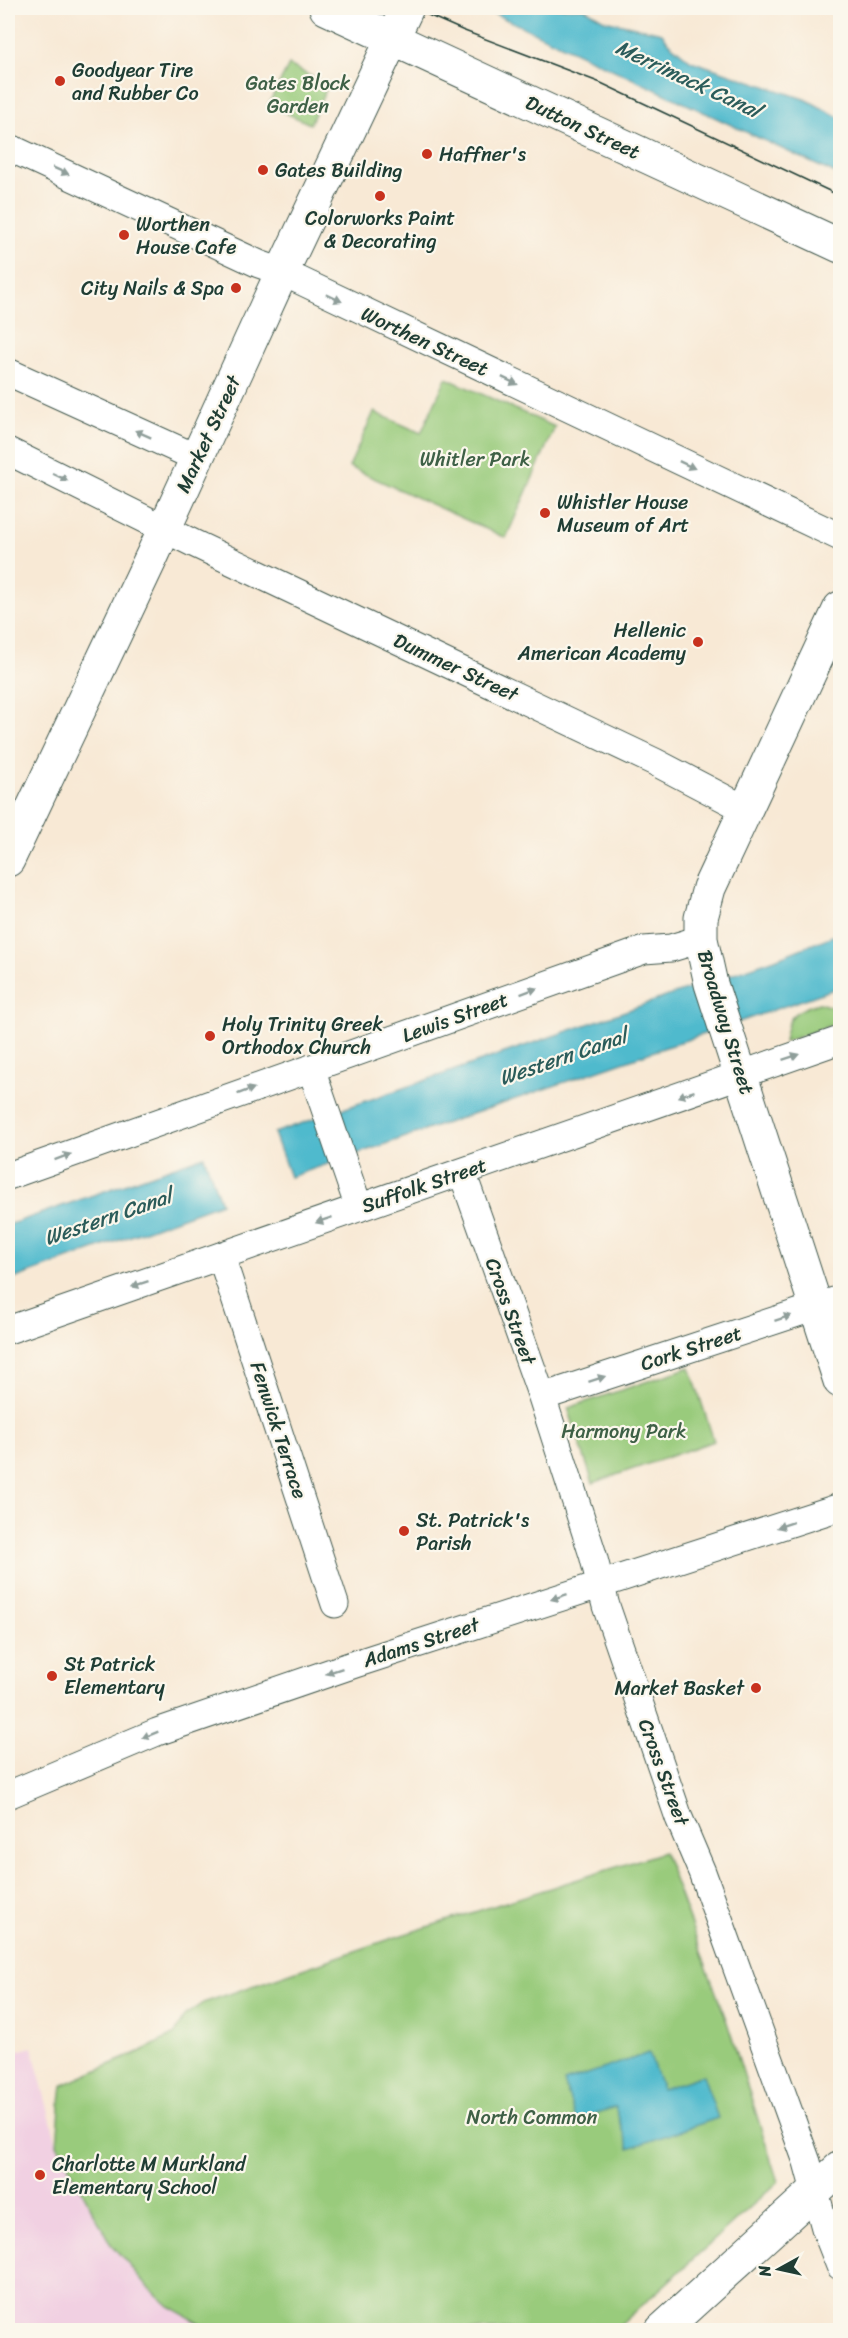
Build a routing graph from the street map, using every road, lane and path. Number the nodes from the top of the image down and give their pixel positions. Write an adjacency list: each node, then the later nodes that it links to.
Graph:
1 (326, 8): 3 (main road, Dutton Street)
2 (407, 8): 3 (main road, Market Street)
3 (392, 38): 5 (main road, Dutton Street); 6 (main road, Market Street)
4 (8, 147): 6 (street, Worthen Street, one-way to 6)
5 (840, 246)
6 (282, 272): 9 (main road, Market Street); 11 (street, Worthen Street, one-way to 11)
7 (8, 372): 9 (street, one-way to 7)
8 (8, 451): 10 (street, Dummer Street, one-way to 10)
9 (197, 458): 10 (main road, Market Street)
10 (164, 528): 13 (street, Dummer Street); 14 (main road, Market Street)
11 (840, 537)
12 (840, 608): 13 (main road, Broadway Street)
13 (745, 810): 15 (main road, Broadway Street)
14 (8, 860)
15 (703, 949): 17 (main road, Broadway Street); 18 (street, Lewis Street, one-way to 15)
16 (840, 1040): 17 (street, Suffolk Street, one-way to 16)
17 (737, 1060): 19 (street, Suffolk Street, one-way to 19); 23 (main road, Broadway Street)
18 (311, 1068): 20 (street, Lewis Street, one-way to 18); 21 (street)
19 (462, 1172): 21 (street, Suffolk Street); 26 (street, Cross Street)
20 (8, 1176)
21 (359, 1208): 22 (street, Suffolk Street, one-way to 22)
22 (221, 1256): 24 (street, Suffolk Street, one-way to 24); 29 (street, Fenwick Terrace)
23 (828, 1303): 25 (main road, Broadway Street); 26 (street, Cork Street, one-way to 23)
24 (8, 1330)
25 (840, 1381)
26 (542, 1397): 28 (street, Cross Street)
27 (840, 1507): 28 (street, Adams Street, one-way to 28)
28 (601, 1584): 30 (street, Adams Street, one-way to 30); 32 (street, Cross Street)
29 (335, 1604)
30 (8, 1795)
31 (840, 2168): 32 (main road)
32 (816, 2192): 33 (street, Cross Street); 34 (main road)
33 (840, 2266)
34 (662, 2331)

